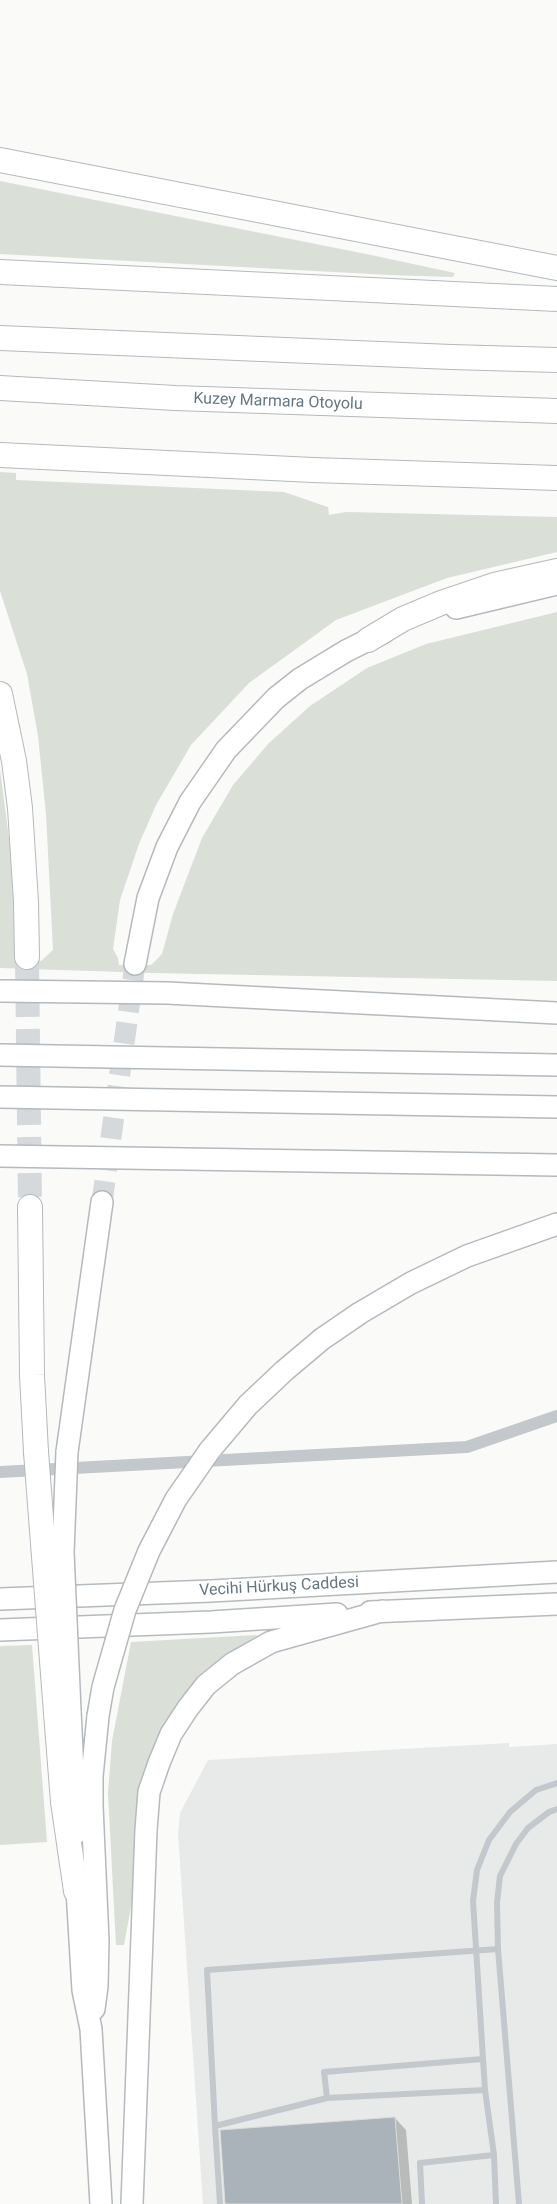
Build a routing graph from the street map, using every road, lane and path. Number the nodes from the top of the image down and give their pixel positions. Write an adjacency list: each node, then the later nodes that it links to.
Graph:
1 (0, 160): 2 (highway)
2 (557, 268)
3 (0, 272): 4 (highway)
4 (557, 299)
5 (0, 338): 6 (highway)
6 (557, 360)
7 (0, 388): 8 (highway, Kuzey Marmara Otoyolu)
8 (557, 411)
9 (0, 455): 10 (highway)
10 (557, 478)
11 (557, 571): 13 (highway)
12 (557, 584): 13 (main road)
13 (368, 640): 16 (main road)
14 (0, 694): 15 (highway)
15 (27, 957)
16 (134, 964)
17 (0, 991): 18 (main road)
18 (557, 1013)
19 (0, 1055): 20 (main road)
20 (557, 1065)
21 (0, 1097): 22 (main road)
22 (557, 1107)
23 (0, 1156): 24 (main road)
24 (557, 1165)
25 (102, 1202): 35 (main road, bridge)
26 (30, 1207): 35 (highway, bridge)
27 (557, 1224): 41 (main road, bridge)
28 (557, 1416): 29 (street)
29 (0, 1472)
30 (557, 1572): 31 (main road, Vecihi Hürkuş Caddesi)
31 (0, 1599)
32 (557, 1604): 33 (main road, Vecihi Hürkuş Caddesi)
33 (382, 1612): 34 (main road, Vecihi Hürkuş Caddesi); 48 (main road)
34 (0, 1630)
35 (63, 1712): 38 (highway)
36 (557, 1783): 40 (lane)
37 (557, 1809): 39 (lane)
38 (76, 1891): 41 (main road)
39 (498, 1949): 40 (lane); 52 (lane)
40 (475, 1952): 42 (lane); 45 (lane)
41 (91, 2029): 47 (main road)
42 (483, 2060): 43 (lane); 44 (lane)
43 (485, 2090): 44 (lane); 46 (lane)
44 (327, 2098): 45 (lane)
45 (214, 2126): 49 (lane)
46 (494, 2155): 50 (lane); 51 (lane)
47 (101, 2204)
48 (132, 2204)
49 (220, 2204)
50 (422, 2204)
51 (496, 2204)
52 (519, 2204)

